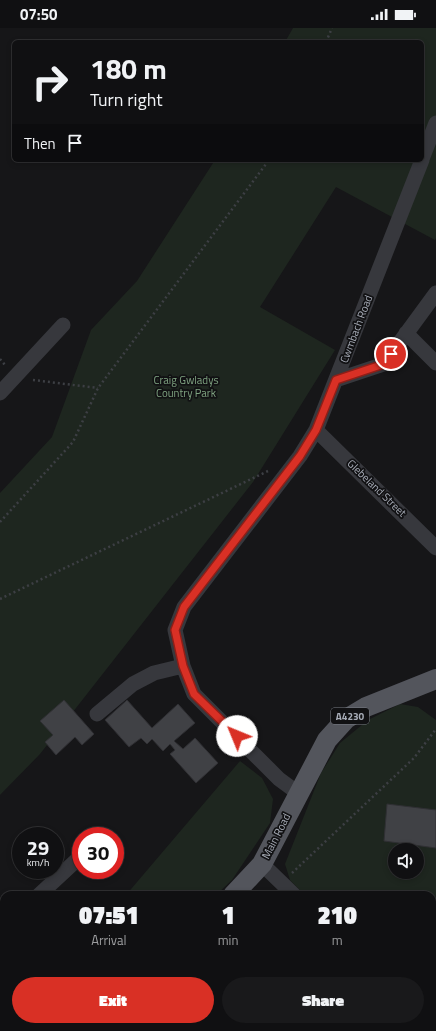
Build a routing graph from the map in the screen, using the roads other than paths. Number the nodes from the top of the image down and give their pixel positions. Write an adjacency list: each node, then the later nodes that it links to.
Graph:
1 (436, 123): 2 (street, Cwmbach Road)
2 (424, 155)
3 (421, 162): 8 (street, Cwmbach Road)
4 (436, 293): 6 (street)
5 (63, 325): 9 (street)
6 (406, 333): 7 (street); 8 (street)
7 (436, 363)
8 (336, 380): 10 (street, Cwmbach Road)
9 (0, 393)
10 (316, 430): 11 (street, Glebeland Street); 12 (street, Cwmbach Road)
11 (436, 548)
12 (183, 666): 14 (street); 15 (street, Cwmbach Road)
13 (436, 679): 15 (main road, A4230)
14 (98, 714)
15 (298, 793): 17 (main road, Main Road / A4230)
16 (72, 864): 18 (street)
17 (262, 864): 19 (main road, Main Road / A4230); 20 (street)
18 (43, 891)
19 (237, 891)
20 (290, 891)

